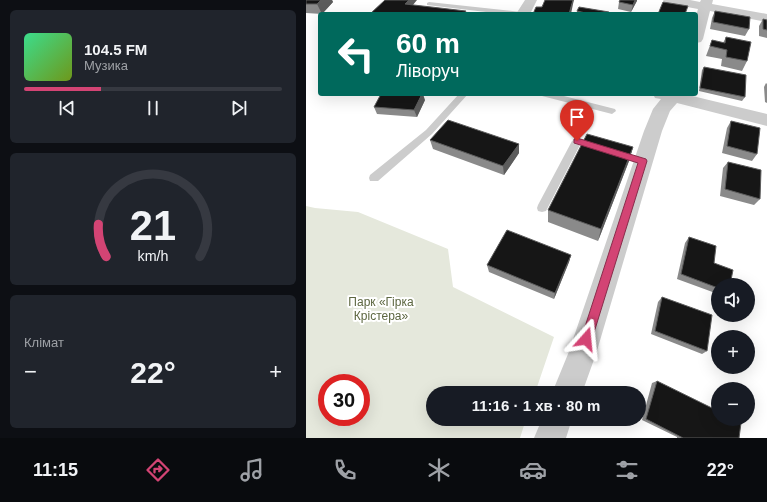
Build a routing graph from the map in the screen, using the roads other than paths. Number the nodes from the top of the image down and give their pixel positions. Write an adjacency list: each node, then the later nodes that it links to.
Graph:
1 (531, 0): 6 (street)
2 (669, 0): 3 (street)
3 (706, 3): 7 (street); 8 (street)
4 (429, 4): 5 (lane)
5 (503, 12)
6 (523, 12)
7 (767, 18)
8 (698, 32)
9 (462, 96): 16 (lane)
10 (553, 96): 13 (lane)
11 (669, 96): 18 (street)
12 (674, 96): 14 (street)
13 (612, 111)
14 (767, 120)
15 (606, 150): 17 (lane)
16 (374, 178)
17 (542, 208)
18 (570, 386)
19 (554, 426): 20 (street)
20 (550, 438)

